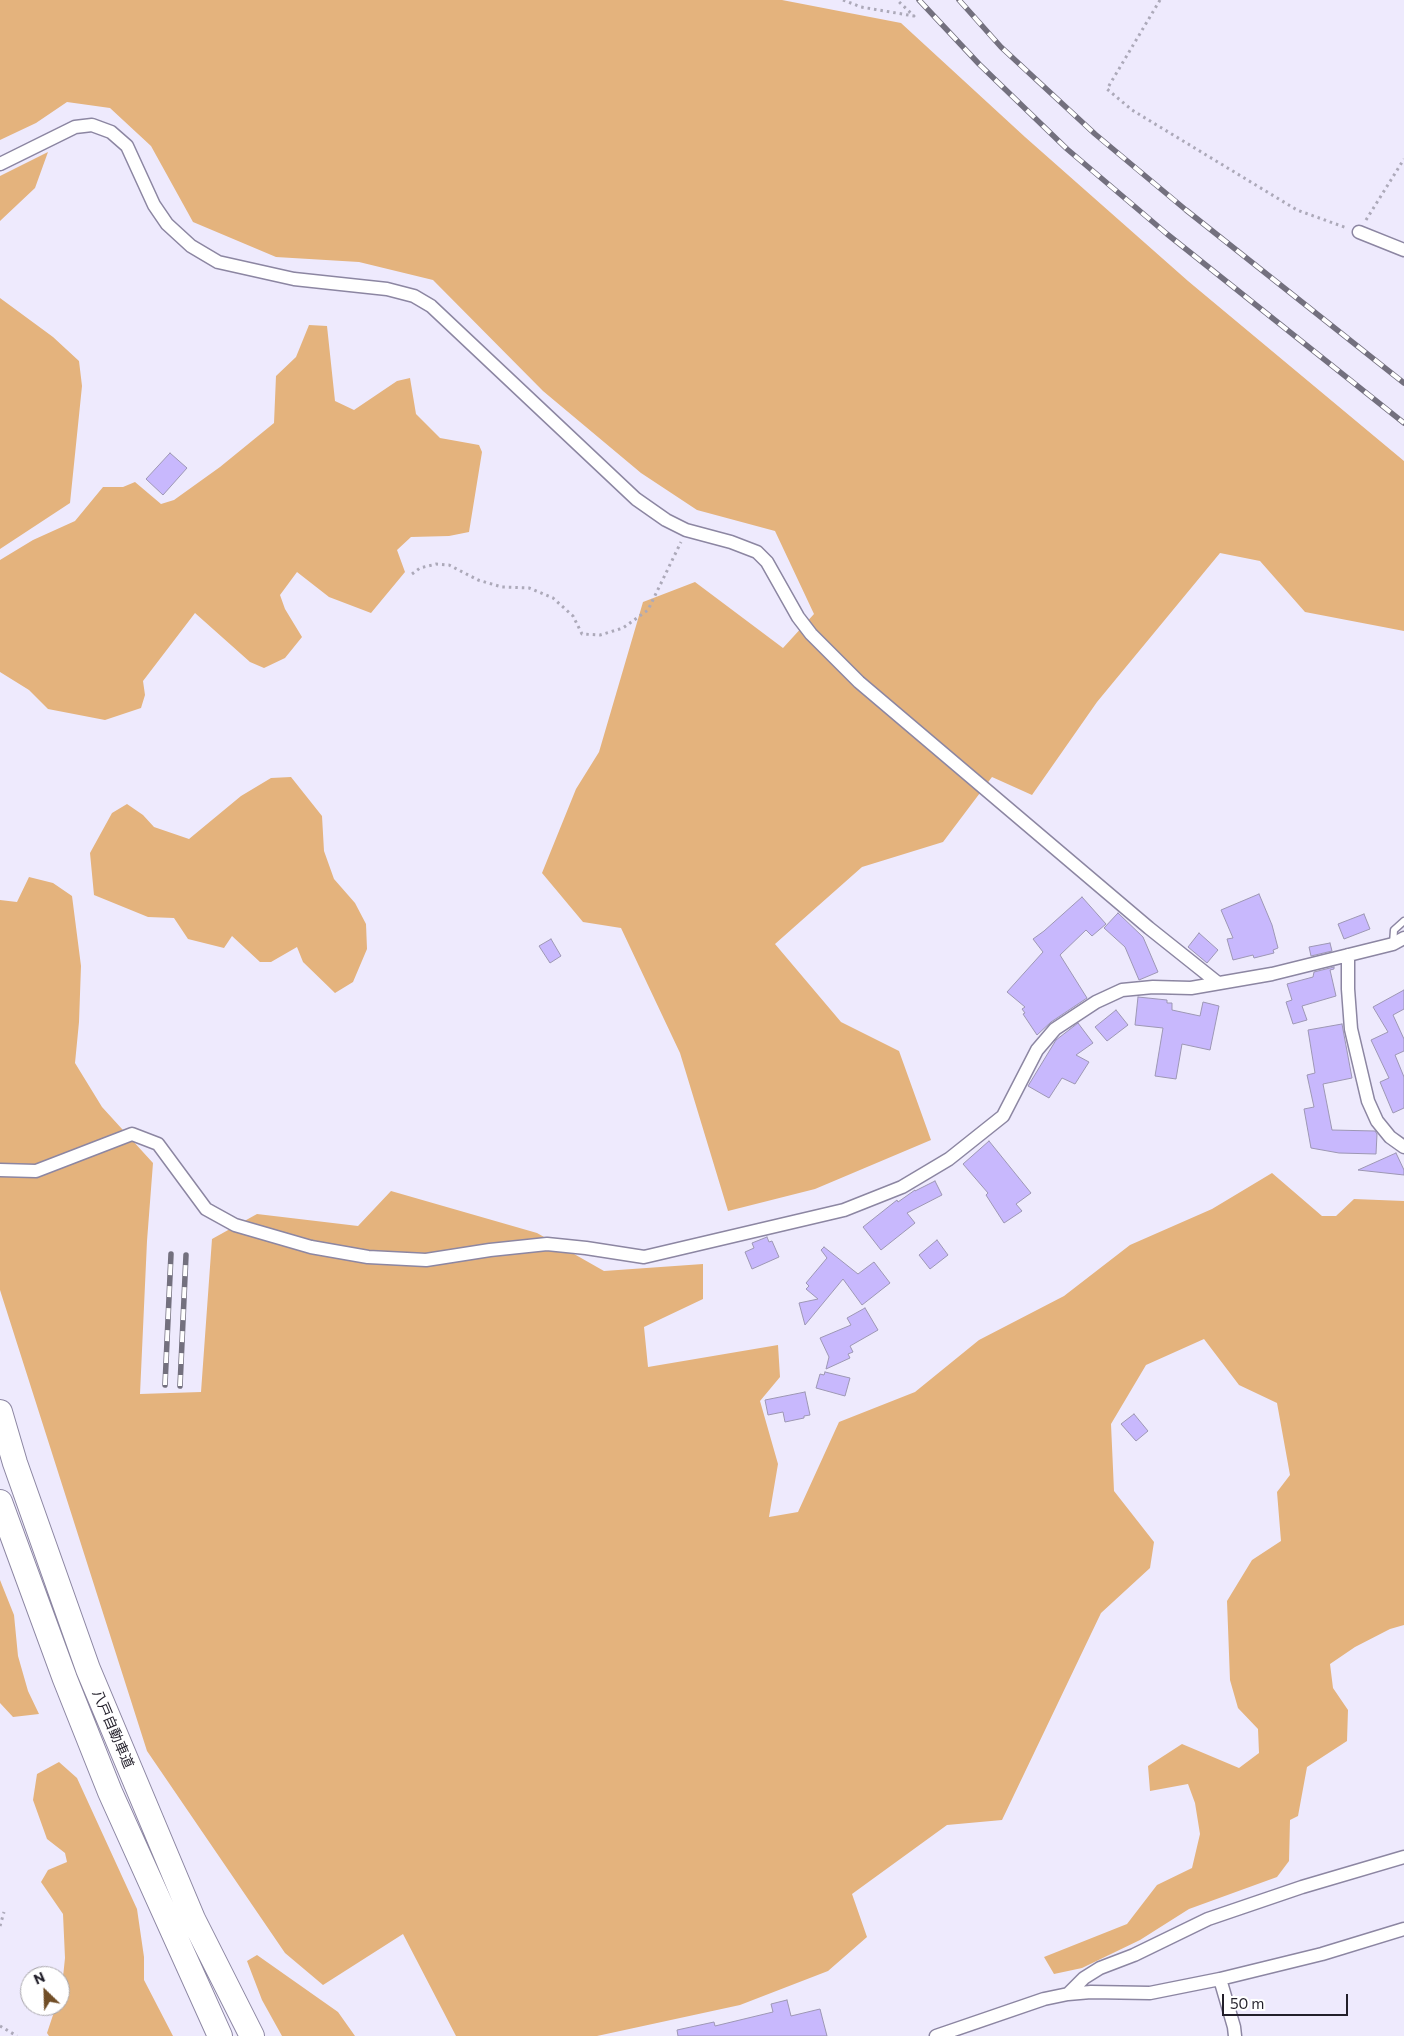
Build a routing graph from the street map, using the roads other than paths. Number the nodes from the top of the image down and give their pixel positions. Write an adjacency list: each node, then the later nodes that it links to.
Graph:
1 (0, 164): 7 (street)
2 (1359, 232): 3 (street)
3 (1404, 250)
4 (1404, 920): 5 (lane)
5 (1399, 941): 6 (street)
6 (1348, 955): 7 (street); 8 (street)
7 (1218, 983): 9 (street)
8 (1404, 1147)
9 (0, 1170)
10 (0, 1412): 17 (highway, 八戸自動車道)
11 (0, 1502): 16 (highway, 八戸自動車道)
12 (1404, 1856): 15 (street)
13 (1404, 1930): 14 (street)
14 (1220, 1979): 15 (street); 19 (street)
15 (1068, 1994): 18 (street)
16 (220, 2036)
17 (252, 2036)
18 (936, 2036)
19 (1235, 2036)

